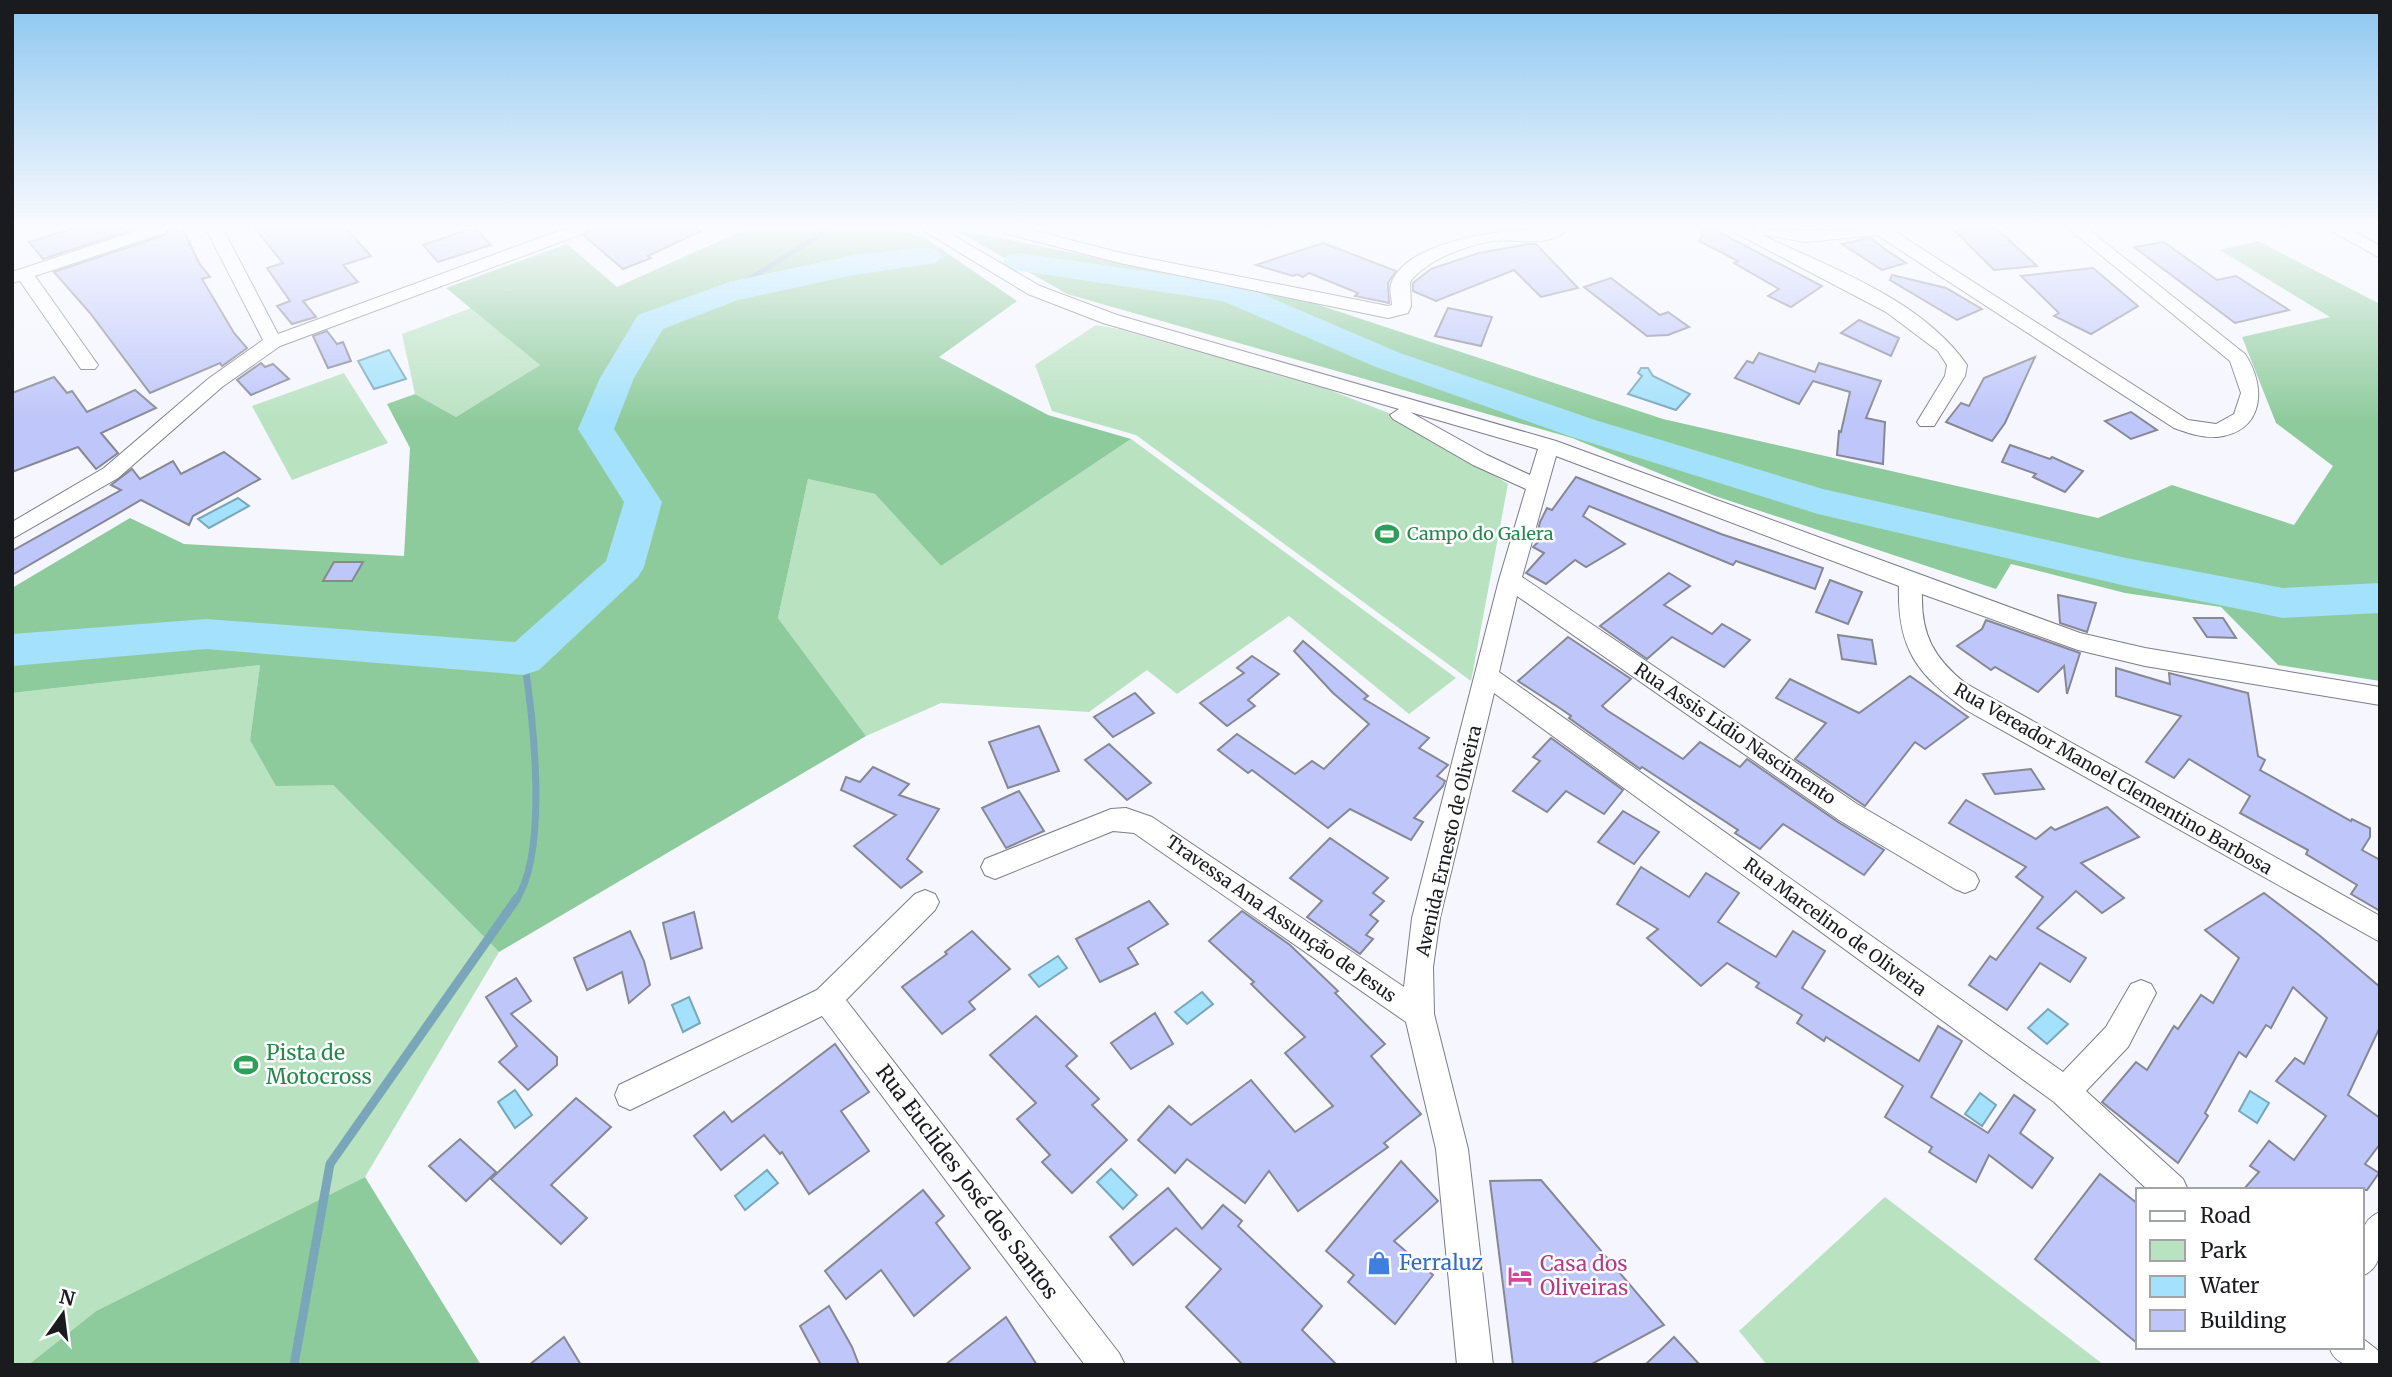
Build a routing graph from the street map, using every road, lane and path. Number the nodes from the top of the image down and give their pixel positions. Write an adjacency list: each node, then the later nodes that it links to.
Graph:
1 (32, 293): 11 (street)
2 (248, 293): 10 (street)
3 (399, 293): 10 (street)
4 (1042, 293): 12 (street)
5 (1295, 293): 6 (street)
6 (1400, 293)
7 (1862, 293): 13 (street)
8 (1980, 293): 9 (street)
9 (2158, 293)
10 (273, 342): 16 (street)
11 (88, 365)
12 (1361, 394): 14 (street); 15 (street)
13 (1927, 422)
14 (1549, 446): 15 (street, Avenida Ernesto de Oliveira); 18 (street)
15 (1539, 487): 17 (street, Avenida Ernesto de Oliveira)
16 (13, 529)
17 (1510, 580): 19 (street, Avenida Ernesto de Oliveira); 22 (street, Rua Assis Lidio Nascimento)
18 (1911, 581): 20 (street); 24 (street, Rua Vereador Manoel Clementino Barbosa)
19 (1488, 676): 27 (street, Avenida Ernesto de Oliveira); 28 (street, Rua Marcelino de Oliveira)
20 (2380, 696)
21 (995, 867): 27 (street, Travessa Ana Assunção de Jesus)
22 (1965, 881)
23 (925, 902): 26 (street)
24 (2380, 930)
25 (2141, 993): 28 (street)
26 (827, 999): 29 (street); 34 (street, Rua Euclides José dos Santos)
27 (1419, 1014): 35 (street, Avenida Ernesto de Oliveira)
28 (2065, 1092): 30 (street, Rua Marcelino de Oliveira)
29 (630, 1095)
30 (2170, 1188)
31 (2380, 1228): 32 (street)
32 (2364, 1256)
33 (2348, 1349): 36 (street)
34 (1107, 1365)
35 (1475, 1365)
36 (2368, 1365)

